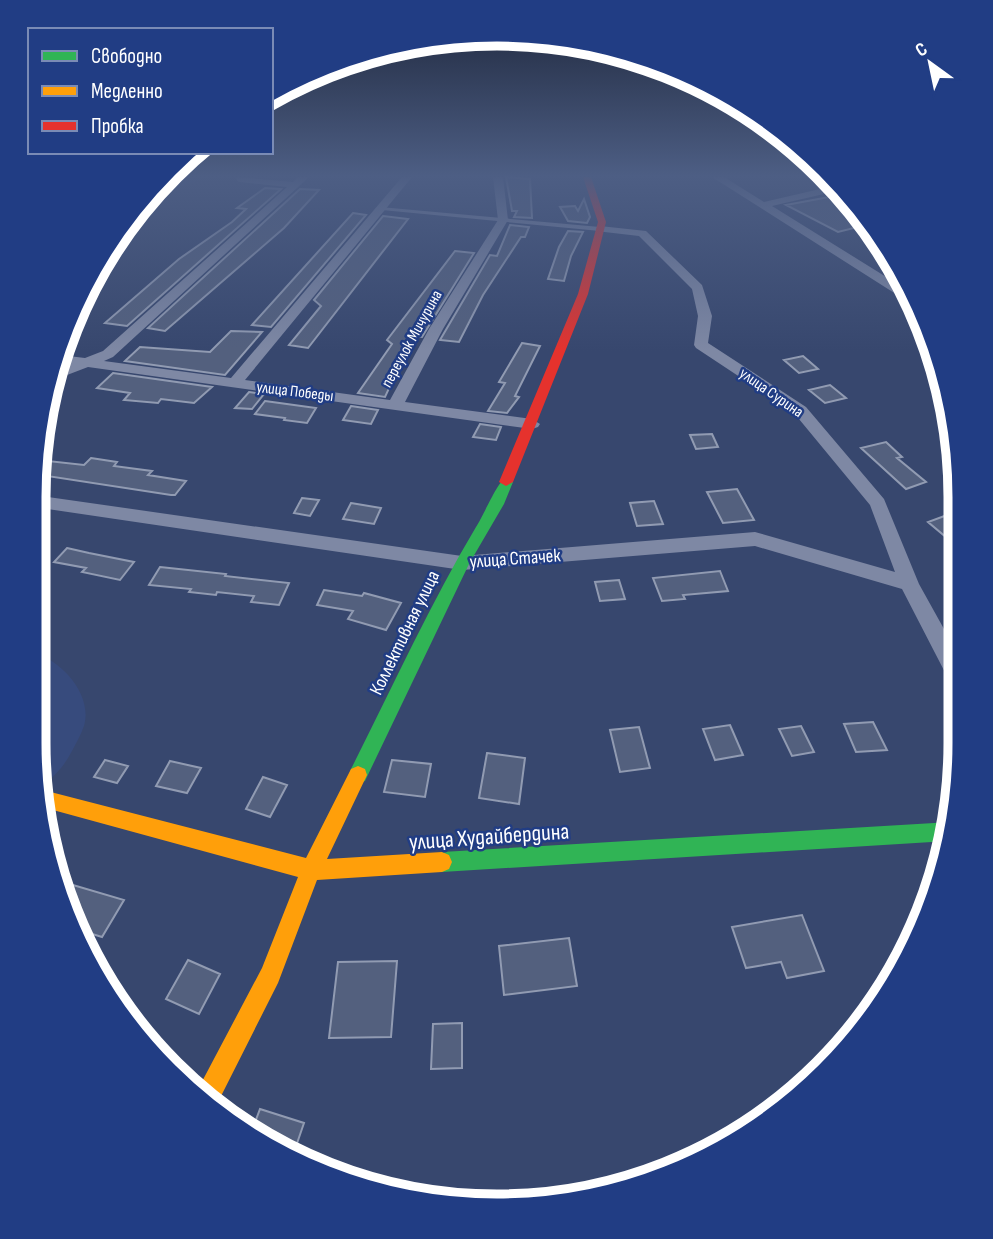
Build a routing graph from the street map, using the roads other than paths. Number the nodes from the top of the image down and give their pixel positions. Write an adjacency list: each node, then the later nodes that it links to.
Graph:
1 (240, 235): 9 (street)
2 (360, 235): 11 (street)
3 (494, 235): 12 (street, переулок Мичурина)
4 (598, 235): 13 (street, Коллективная улица)
5 (644, 235): 16 (street, улица Сурина)
6 (812, 235): 7 (street)
7 (896, 288)
8 (67, 360): 9 (street, улица Победы)
9 (89, 364): 10 (street); 11 (street, улица Победы)
10 (63, 373)
11 (233, 385): 12 (street, улица Победы)
12 (396, 404): 13 (street, улица Победы)
13 (532, 424): 15 (street, Коллективная улица)
14 (46, 503): 15 (street, улица Стачек)
15 (462, 563): 16 (street, улица Стачек); 20 (street, Коллективная улица)
16 (909, 584): 17 (street, улица Сурина)
17 (948, 657)
18 (49, 800): 20 (street, улица Худайбердина)
19 (939, 832): 20 (street, улица Худайбердина)
20 (312, 870): 21 (street, Коллективная улица)
21 (210, 1091)

